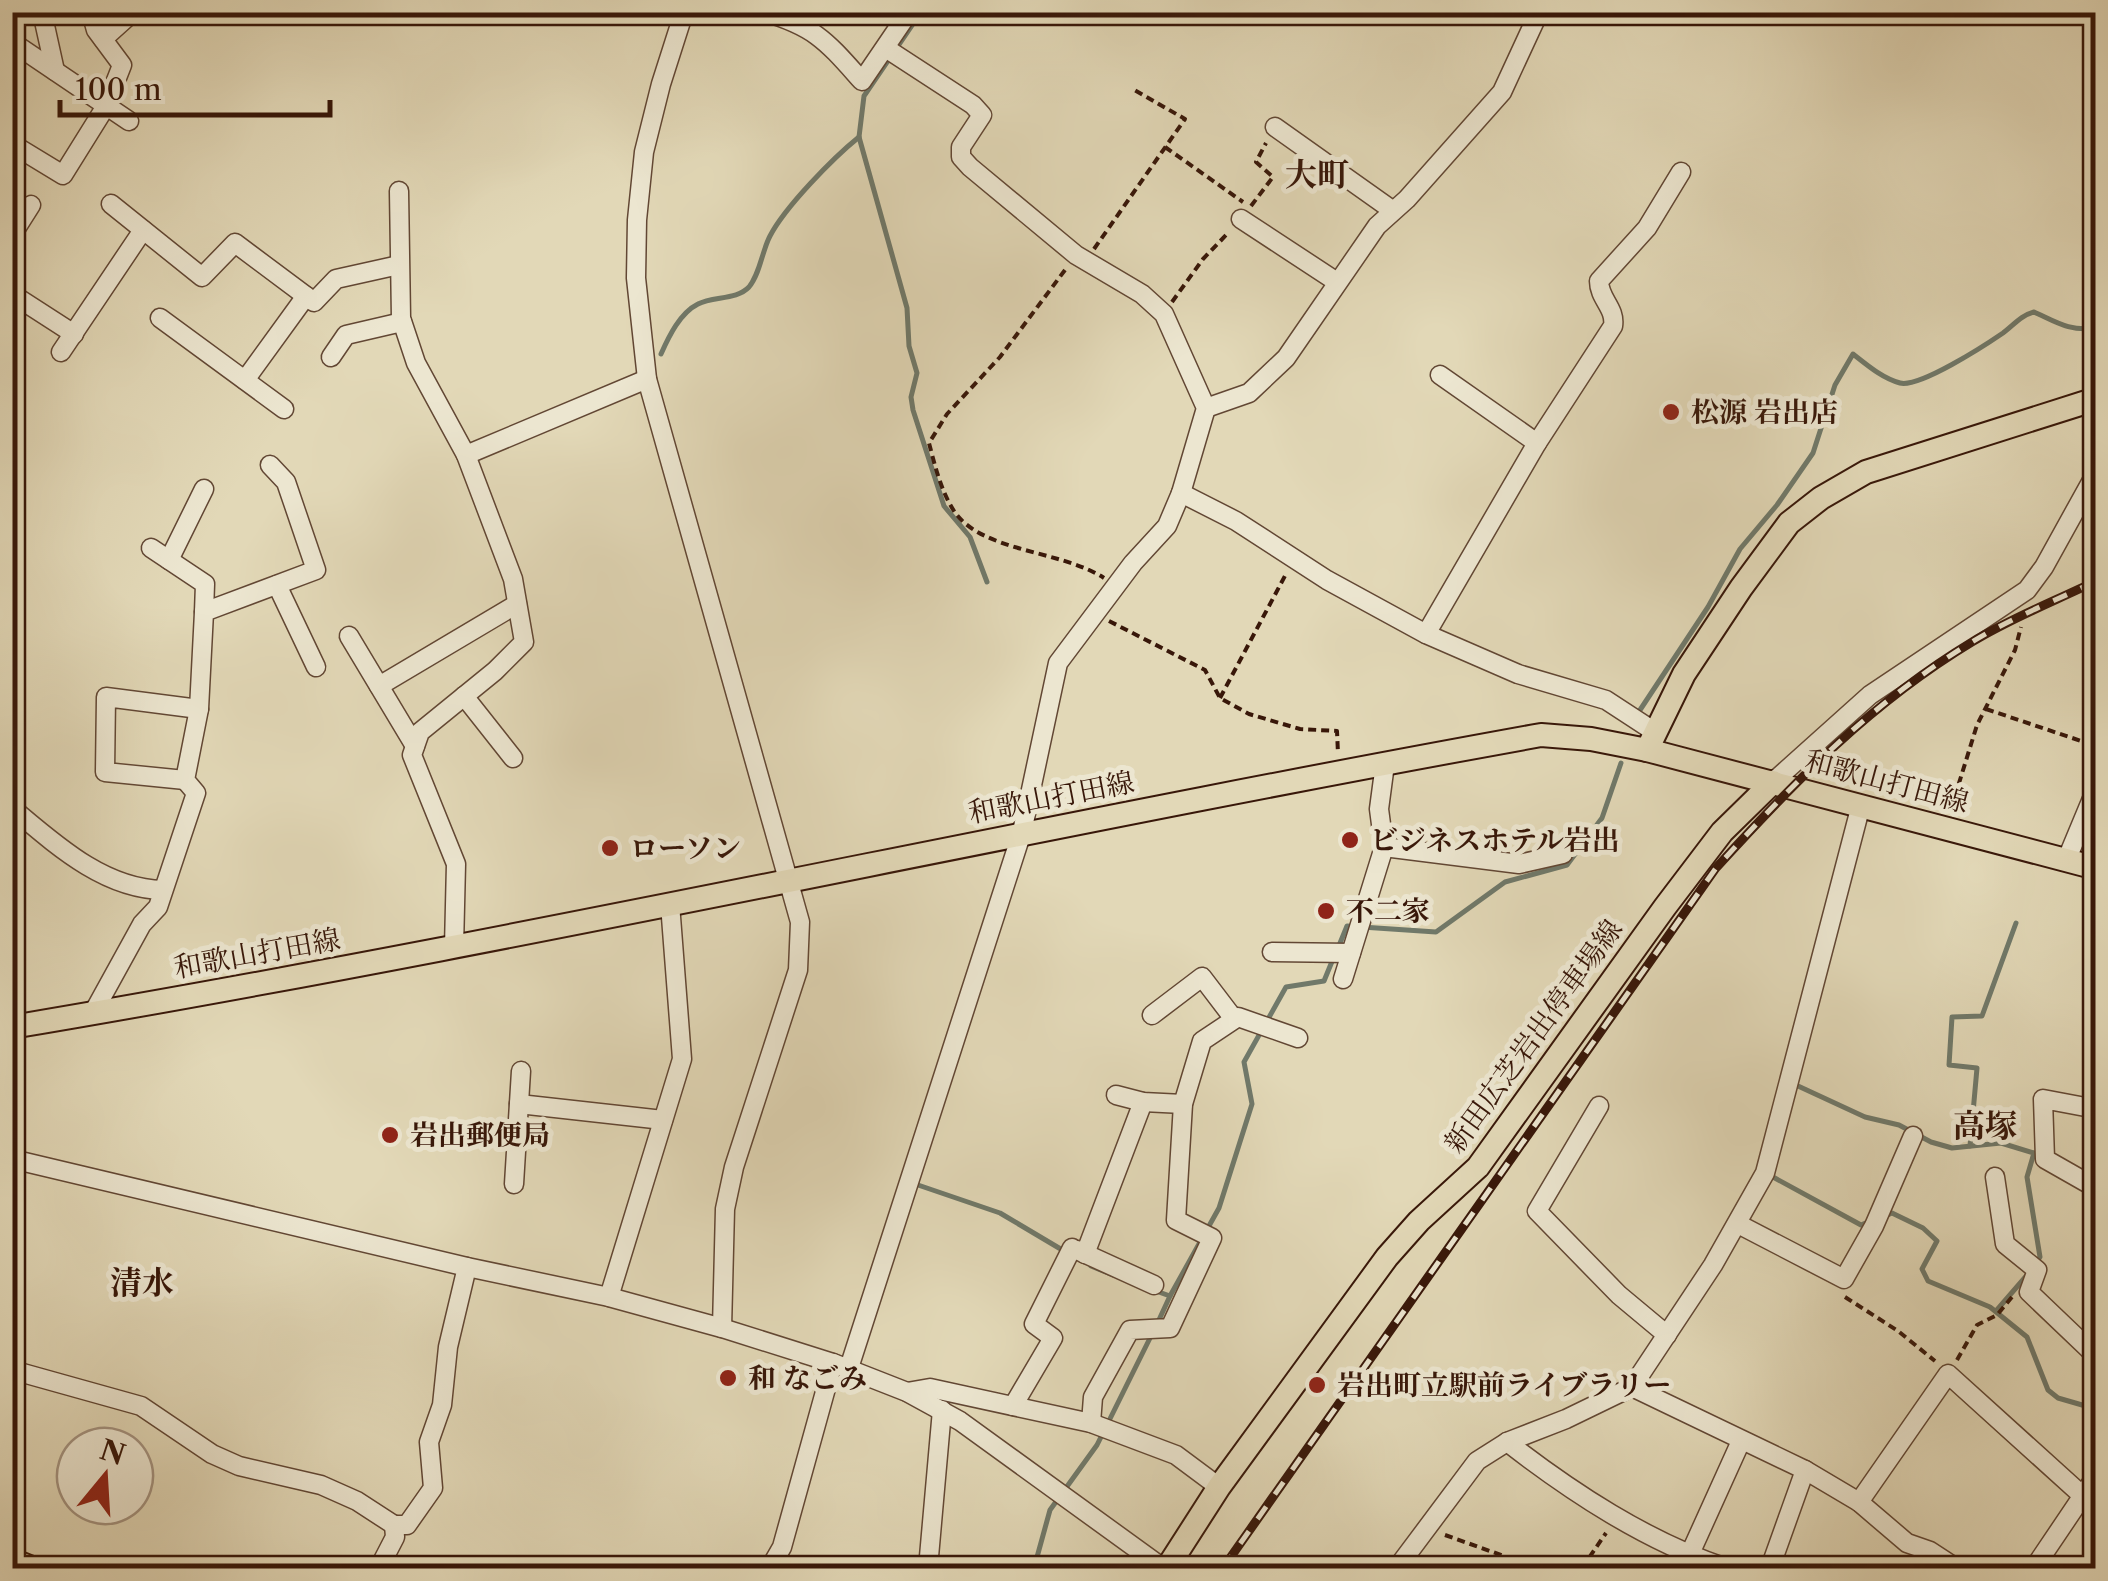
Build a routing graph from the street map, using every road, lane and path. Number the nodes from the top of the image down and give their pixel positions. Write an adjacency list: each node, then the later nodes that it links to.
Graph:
1 (42, 12): 11 (street)
2 (91, 12): 8 (street)
3 (133, 12): 8 (street)
4 (684, 12): 37 (street)
5 (764, 12): 10 (street)
6 (909, 12): 10 (street)
7 (1538, 12): 22 (street)
8 (103, 39): 13 (street)
9 (12, 42): 11 (street)
10 (886, 49): 26 (street)
11 (56, 71): 13 (street)
12 (1131, 88): 17 (path)
13 (106, 106): 14 (street); 16 (street)
14 (129, 121)
15 (1275, 127): 22 (street)
16 (12, 144)
17 (1165, 147): 23 (path); 26 (path)
18 (1681, 172): 42 (street)
19 (399, 191): 27 (street)
20 (110, 204): 24 (street)
21 (31, 205): 25 (street)
22 (1392, 210): 28 (street)
23 (1246, 213): 28 (street)
24 (143, 230): 30 (street); 33 (street)
25 (12, 236)
26 (1081, 258): 40 (street); 52 (path)
27 (399, 266): 30 (street); 32 (street)
28 (1336, 282): 40 (street)
29 (12, 294): 33 (street)
30 (306, 296): 38 (street)
31 (160, 318): 38 (street)
32 (402, 322): 35 (street); 43 (street)
33 (74, 334): 34 (street)
34 (61, 352)
35 (332, 357)
36 (1440, 375): 42 (street)
37 (647, 378): 43 (street); 82 (street)
38 (245, 380): 41 (street)
39 (2096, 399): 65 (main road)
40 (1206, 408): 47 (street)
41 (284, 409)
42 (1537, 442): 57 (street)
43 (466, 455): 53 (street)
44 (270, 465): 51 (street)
45 (2096, 474): 72 (street)
46 (204, 490): 50 (street)
47 (1181, 493): 49 (street); 52 (street)
48 (150, 548): 50 (street)
49 (1294, 558): 57 (street); 62 (path)
50 (169, 560): 54 (street)
51 (277, 585): 54 (street); 59 (street)
52 (1116, 586): 55 (street)
53 (518, 604): 60 (street); 61 (street)
54 (204, 612): 64 (street)
55 (1096, 614): 62 (path); 77 (street)
56 (2021, 627): 63 (path)
57 (1426, 634): 65 (street)
58 (349, 636): 60 (street)
59 (316, 667)
60 (380, 686): 66 (street)
61 (464, 696): 66 (street); 68 (street)
62 (1220, 698): 70 (path)
63 (1986, 708): 67 (path); 76 (path)
64 (199, 710): 71 (street); 71 (street)
65 (1651, 741): 69 (main road, 和歌山打田線); 72 (main road, 和歌山打田線)
66 (416, 746): 85 (street)
67 (2096, 746)
68 (513, 758)
69 (1385, 764): 70 (main road, 和歌山打田線); 78 (street)
70 (1338, 773): 77 (main road, 和歌山打田線)
71 (185, 780): 83 (street)
72 (1773, 782): 74 (main road, 和歌山打田線); 129 (main road, 新田広芝岩出停車場線)
73 (2096, 788): 80 (street)
74 (1861, 805): 76 (main road, 和歌山打田線); 107 (street)
75 (12, 808): 83 (street)
76 (1946, 828): 80 (main road, 和歌山打田線)
77 (1022, 832): 82 (main road, 和歌山打田線); 117 (street)
78 (1384, 847): 79 (street); 87 (street)
79 (1563, 854)
80 (2066, 860): 81 (main road, 和歌山打田線)
81 (2096, 868)
82 (790, 880): 84 (main road, 和歌山打田線); 114 (street)
83 (164, 890): 89 (street)
84 (670, 904): 85 (main road, 和歌山打田線); 101 (street)
85 (454, 947): 89 (main road, 和歌山打田線)
86 (1272, 952): 87 (street)
87 (1351, 953): 88 (street)
88 (1343, 979)
89 (94, 1013): 92 (main road, 和歌山打田線)
90 (1152, 1015): 91 (street)
91 (1234, 1019): 93 (street); 98 (street)
92 (12, 1027)
93 (1298, 1038)
94 (521, 1071): 97 (street)
95 (1116, 1094): 96 (street)
96 (1143, 1102): 98 (street); 108 (street)
97 (519, 1104): 101 (street); 105 (street)
98 (1183, 1104): 124 (street)
99 (1599, 1106): 115 (street)
100 (2096, 1109): 106 (street)
101 (663, 1120): 113 (street)
102 (1913, 1136): 110 (street)
103 (12, 1160): 109 (street)
104 (1994, 1177): 112 (street)
105 (514, 1184)
106 (2094, 1184)
107 (1738, 1224): 110 (street); 115 (street)
108 (1073, 1249): 111 (street); 122 (street)
109 (466, 1268): 113 (street); 133 (street)
110 (1844, 1279): 119 (path)
111 (1154, 1285)
112 (2029, 1292): 116 (street); 119 (path)
113 (609, 1298): 114 (street)
114 (722, 1328): 117 (street)
115 (1667, 1335): 120 (street)
116 (2096, 1356)
117 (841, 1367): 121 (street); 139 (street)
118 (12, 1370): 133 (street)
119 (1948, 1374): 130 (street); 131 (street)
120 (1632, 1387): 125 (street); 126 (street)
121 (907, 1392): 122 (street); 123 (street)
122 (1012, 1406): 124 (street)
123 (942, 1410): 140 (street); 141 (street)
124 (1091, 1423): 129 (street)
125 (1741, 1440): 127 (street); 135 (street)
126 (1507, 1442): 132 (street); 134 (street)
127 (1806, 1470): 131 (street); 146 (street)
128 (2096, 1476): 130 (street)
129 (1220, 1486): 141 (main road, 新田広芝岩出停車場線)
130 (2084, 1497): 148 (street)
131 (1860, 1502): 147 (street)
132 (1617, 1516): 135 (street); 144 (path)
133 (394, 1525): 138 (street)
134 (1427, 1529): 142 (street); 143 (path)
135 (1689, 1556): 145 (street)
136 (12, 1560): 137 (main road)
137 (32, 1568)
138 (379, 1568)
139 (770, 1568)
140 (928, 1568)
141 (1165, 1568)
142 (1396, 1568)
143 (1522, 1568)
144 (1582, 1568)
145 (1726, 1568)
146 (1770, 1568)
147 (1956, 1568)
148 (2034, 1568)

